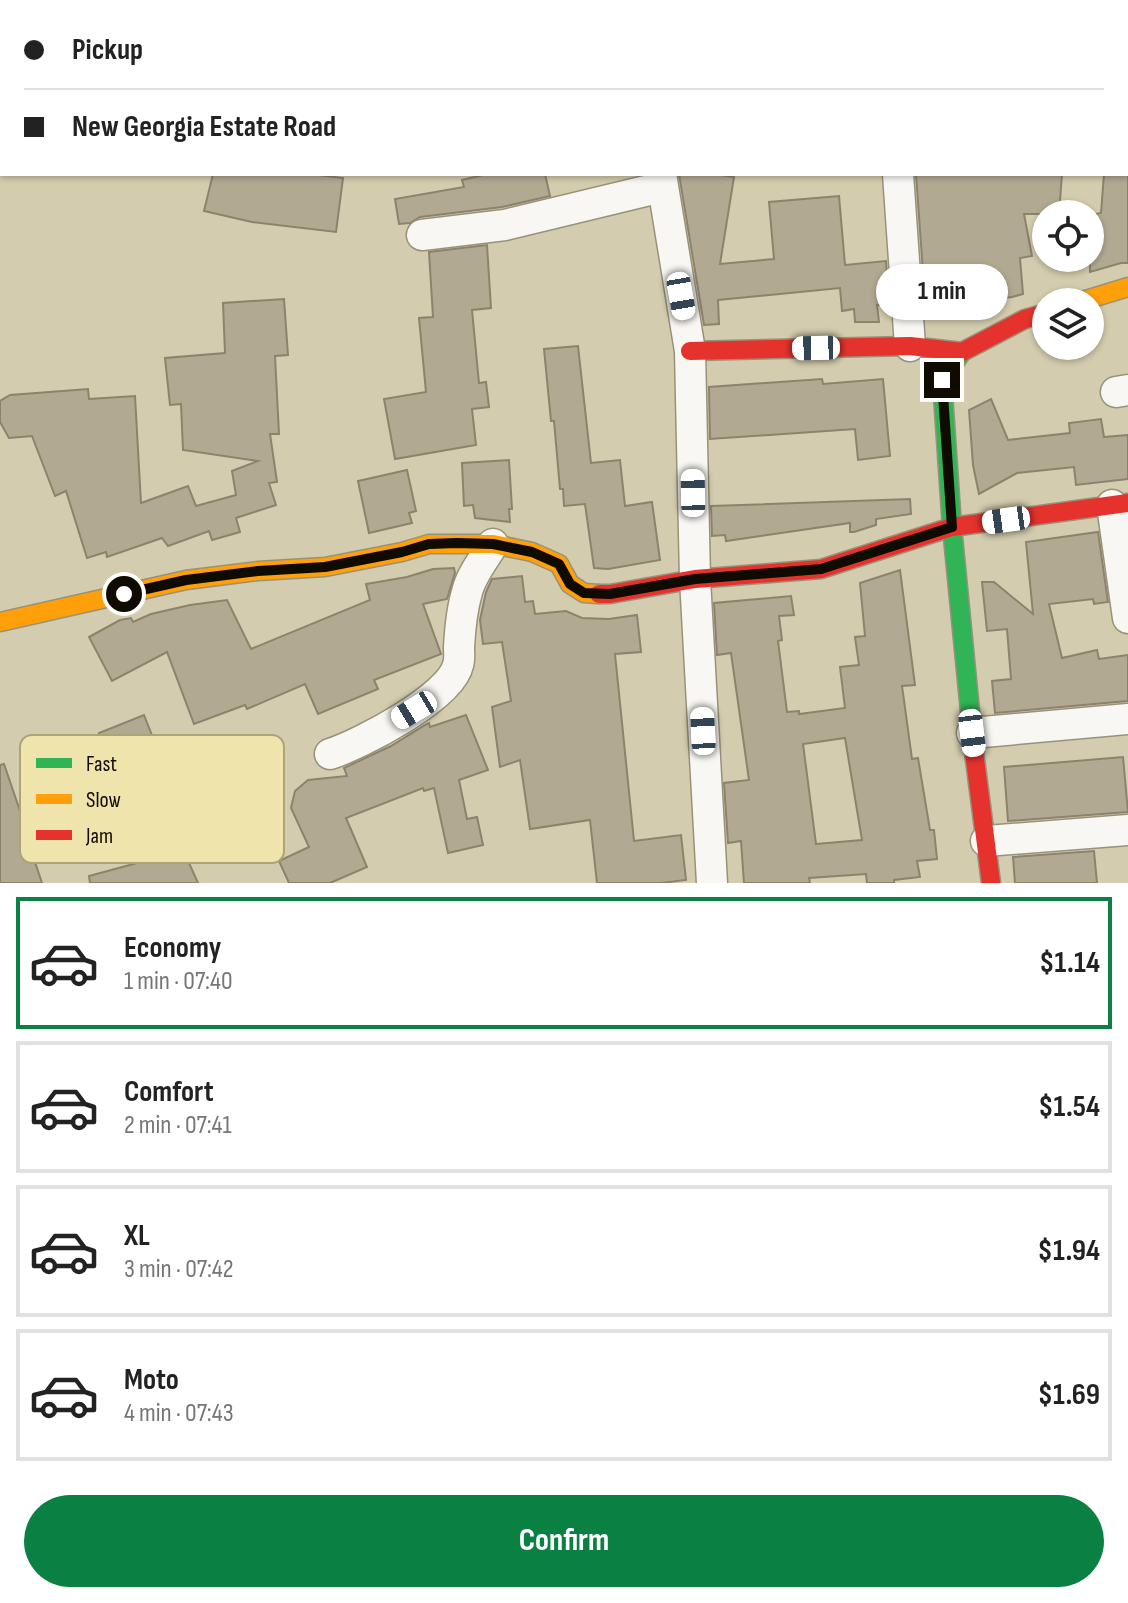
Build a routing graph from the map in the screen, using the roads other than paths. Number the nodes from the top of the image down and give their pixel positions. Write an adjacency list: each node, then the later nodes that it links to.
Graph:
1 (898, 176): 7 (street)
2 (662, 180): 3 (street); 8 (street)
3 (422, 235)
4 (1128, 287): 5 (street)
5 (1104, 294)
6 (1032, 317): 9 (street)
7 (910, 346): 8 (street); 9 (street)
8 (690, 351): 13 (street)
9 (962, 352): 11 (street)
10 (1120, 504): 11 (street); 14 (street)
11 (952, 527): 13 (street); 17 (street)
12 (493, 544): 13 (street); 15 (street); 18 (street)
13 (695, 579): 21 (street)
14 (1128, 618)
15 (0, 622)
16 (1128, 719): 17 (street)
17 (972, 733): 20 (street)
18 (330, 754)
19 (1128, 830): 20 (street)
20 (986, 841): 22 (street)
21 (712, 883)
22 (991, 883)

